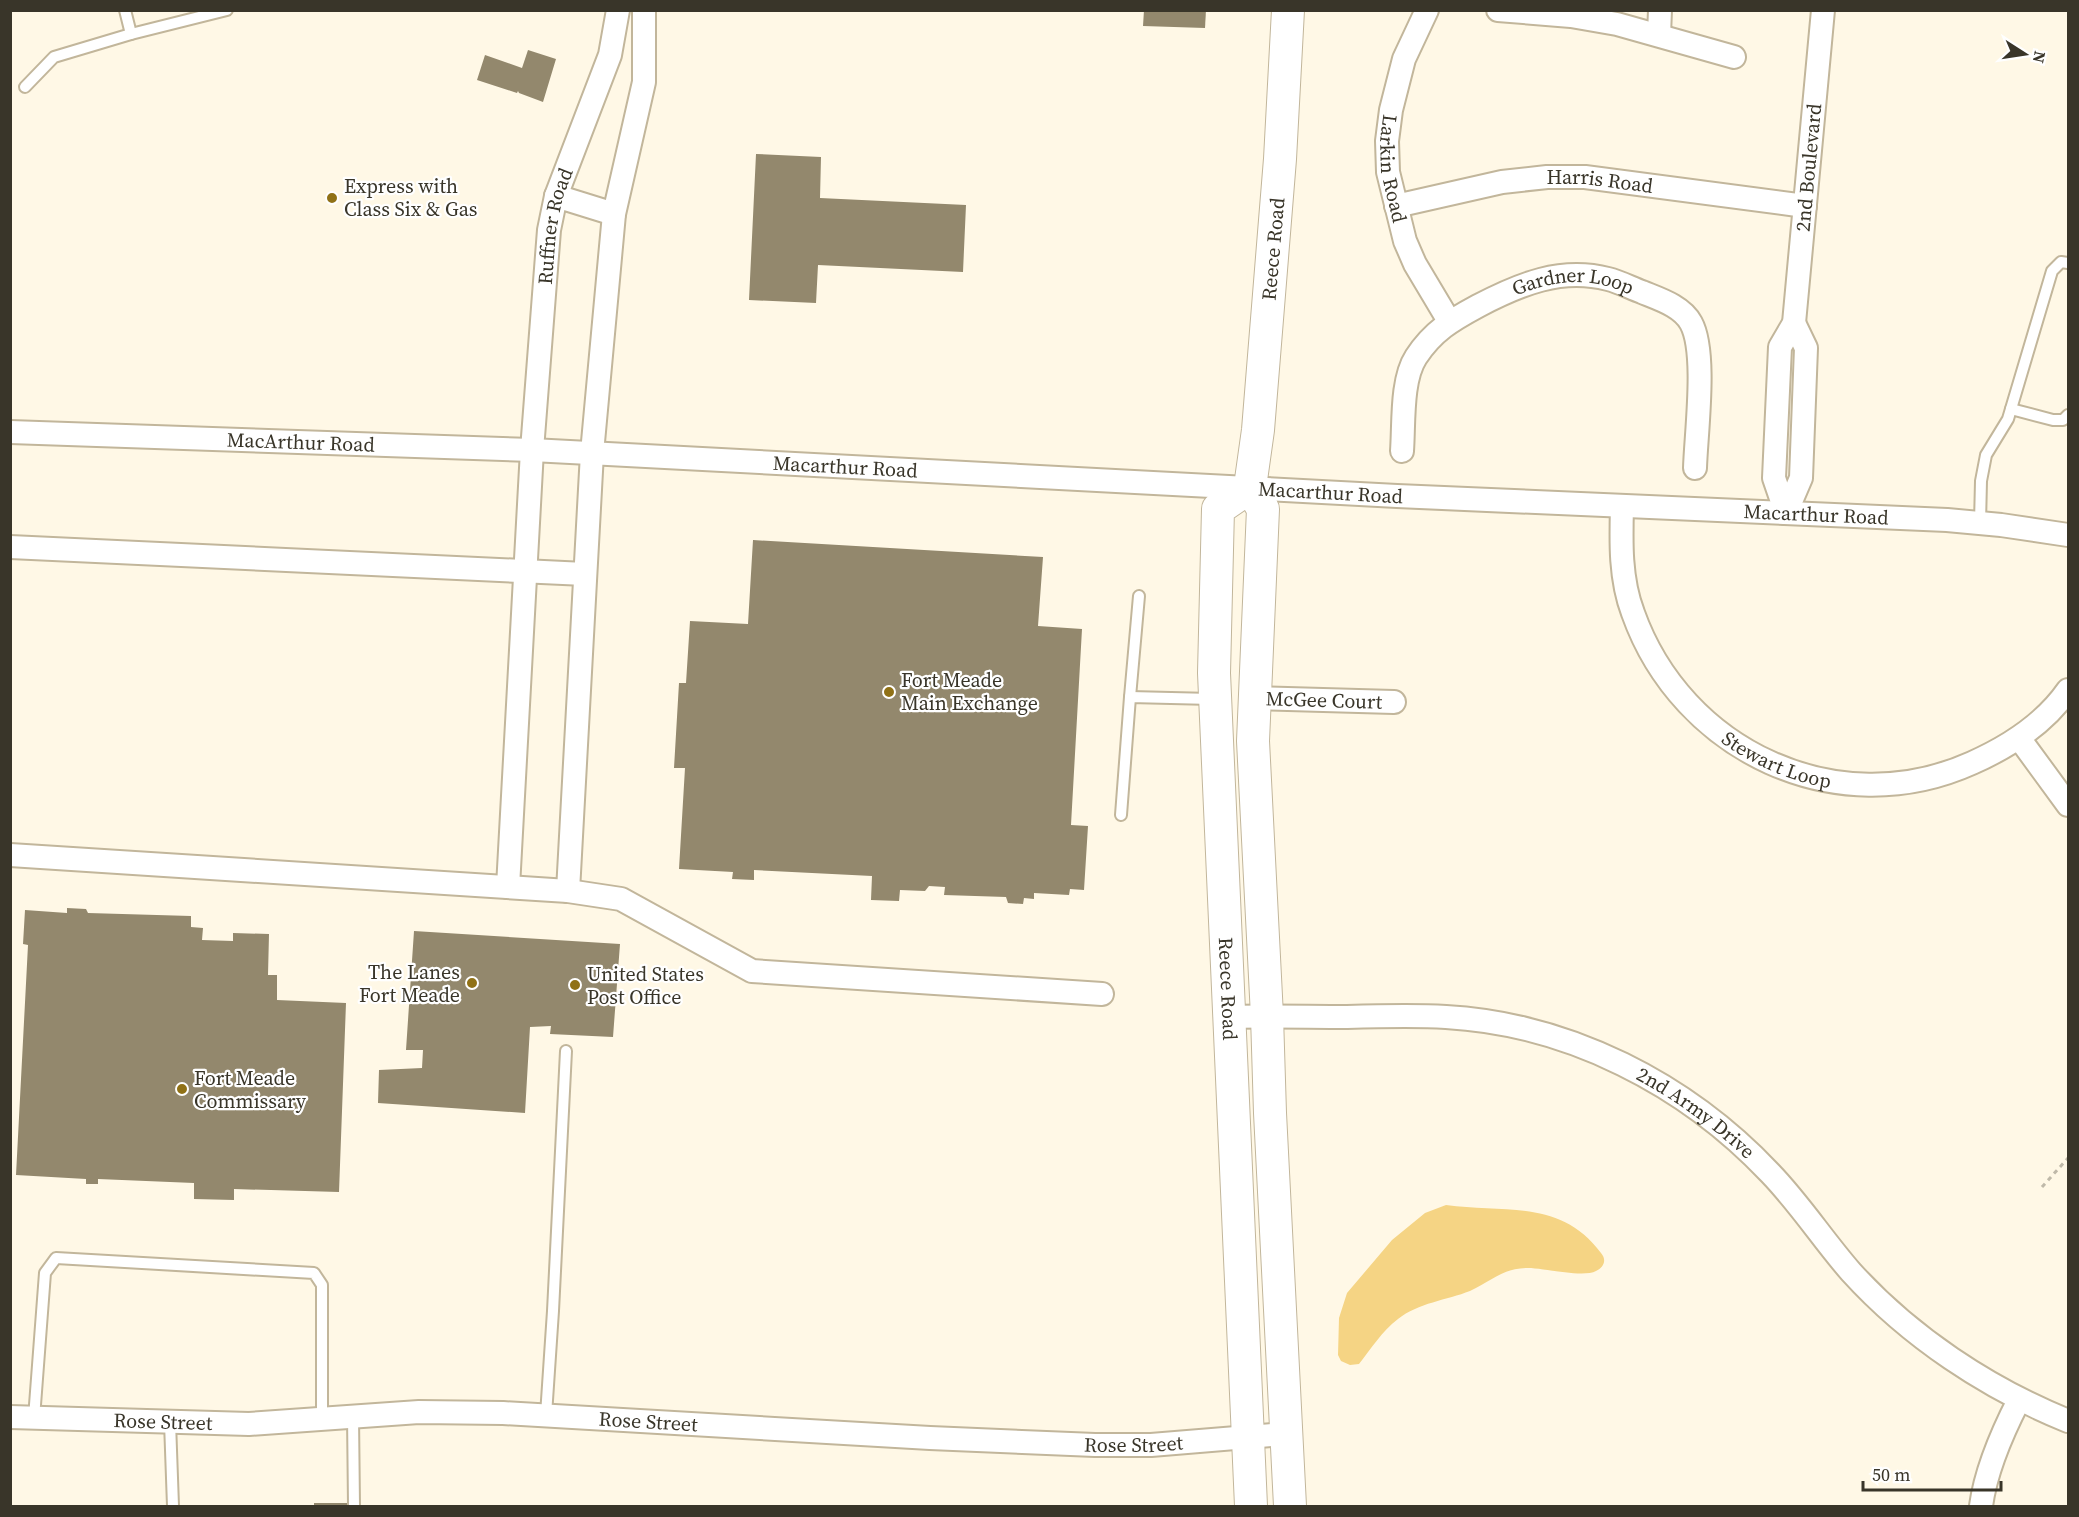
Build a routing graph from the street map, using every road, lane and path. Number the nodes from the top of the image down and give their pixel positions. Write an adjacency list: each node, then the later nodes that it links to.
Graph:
1 (125, 10): 10 (lane)
2 (227, 10): 10 (lane)
3 (618, 10): 12 (street, Ruffner Road)
4 (644, 10): 14 (street)
5 (1288, 10): 29 (street, Reece Road)
6 (1427, 10): 17 (street, Larkin Road)
7 (1498, 10): 11 (street)
8 (1660, 10): 11 (street)
9 (1823, 10): 18 (street, 2nd Boulevard)
10 (131, 34): 15 (lane)
11 (1659, 35): 13 (street)
12 (610, 54): 14 (street); 16 (street, Ruffner Road)
13 (1734, 57)
14 (644, 64): 19 (street)
15 (25, 87)
16 (556, 196): 19 (street); 25 (street, Ruffner Road)
17 (1396, 206): 18 (street, Harris Road); 21 (street, Larkin Road)
18 (1804, 206): 31 (street, 2nd Boulevard)
19 (614, 214): 27 (street)
20 (2068, 263): 22 (lane)
21 (1449, 321): 26 (street, Gardner Loop); 28 (street, Gardner Loop)
22 (2012, 409): 23 (lane); 32 (lane)
23 (2068, 415)
24 (10, 432): 25 (street, MacArthur Road)
25 (532, 450): 27 (street, MacArthur Road); 35 (street, Ruffner Road)
26 (1402, 451)
27 (592, 453): 29 (street, Macarthur Road); 36 (street)
28 (1695, 468)
29 (1250, 487): 30 (street, Macarthur Road); 40 (street, Reece Road); 41 (street, Reece Road)
30 (1622, 506): 31 (street, Macarthur Road); 43 (street, Stewart Loop)
31 (1786, 513): 32 (street, Macarthur Road)
32 (1980, 523): 33 (street, Macarthur Road)
33 (2068, 536)
34 (10, 547): 35 (street)
35 (525, 571): 36 (street); 47 (street, Ruffner Road)
36 (585, 574): 48 (street)
37 (1140, 596): 39 (lane)
38 (2068, 690): 43 (street, Stewart Loop)
39 (1130, 697): 41 (lane); 45 (lane)
40 (1255, 698): 42 (street, McGee Court); 50 (street, Reece Road)
41 (1215, 699): 51 (street, Reece Road)
42 (1394, 702)
43 (2019, 738): 44 (street)
44 (2068, 805)
45 (1121, 815)
46 (21, 855): 47 (street)
47 (507, 887): 48 (street)
48 (568, 891): 49 (street)
49 (1102, 994)
50 (1267, 1016): 51 (street, 2nd Army Drive); 55 (street, 2nd Army Drive); 63 (street, Reece Road)
51 (1229, 1017): 64 (street, Reece Road)
52 (566, 1052): 56 (lane)
53 (2068, 1158): 54 (path)
54 (2042, 1187)
55 (2019, 1400): 61 (street, 2nd Army Drive); 69 (street)
56 (546, 1415): 57 (street, Rose Street); 64 (street, Rose Street)
57 (353, 1416): 60 (street, Rose Street); 66 (lane)
58 (10, 1417): 59 (street, Rose Street)
59 (34, 1418): 60 (lane); 62 (street, Rose Street)
60 (322, 1419): 62 (street, Rose Street)
61 (2068, 1421)
62 (170, 1422): 65 (lane)
63 (1285, 1434): 64 (street, Rose Street); 68 (street, Reece Road)
64 (1247, 1437): 67 (street, Reece Road)
65 (173, 1506)
66 (354, 1506)
67 (1251, 1506)
68 (1290, 1506)
69 (1981, 1506)

